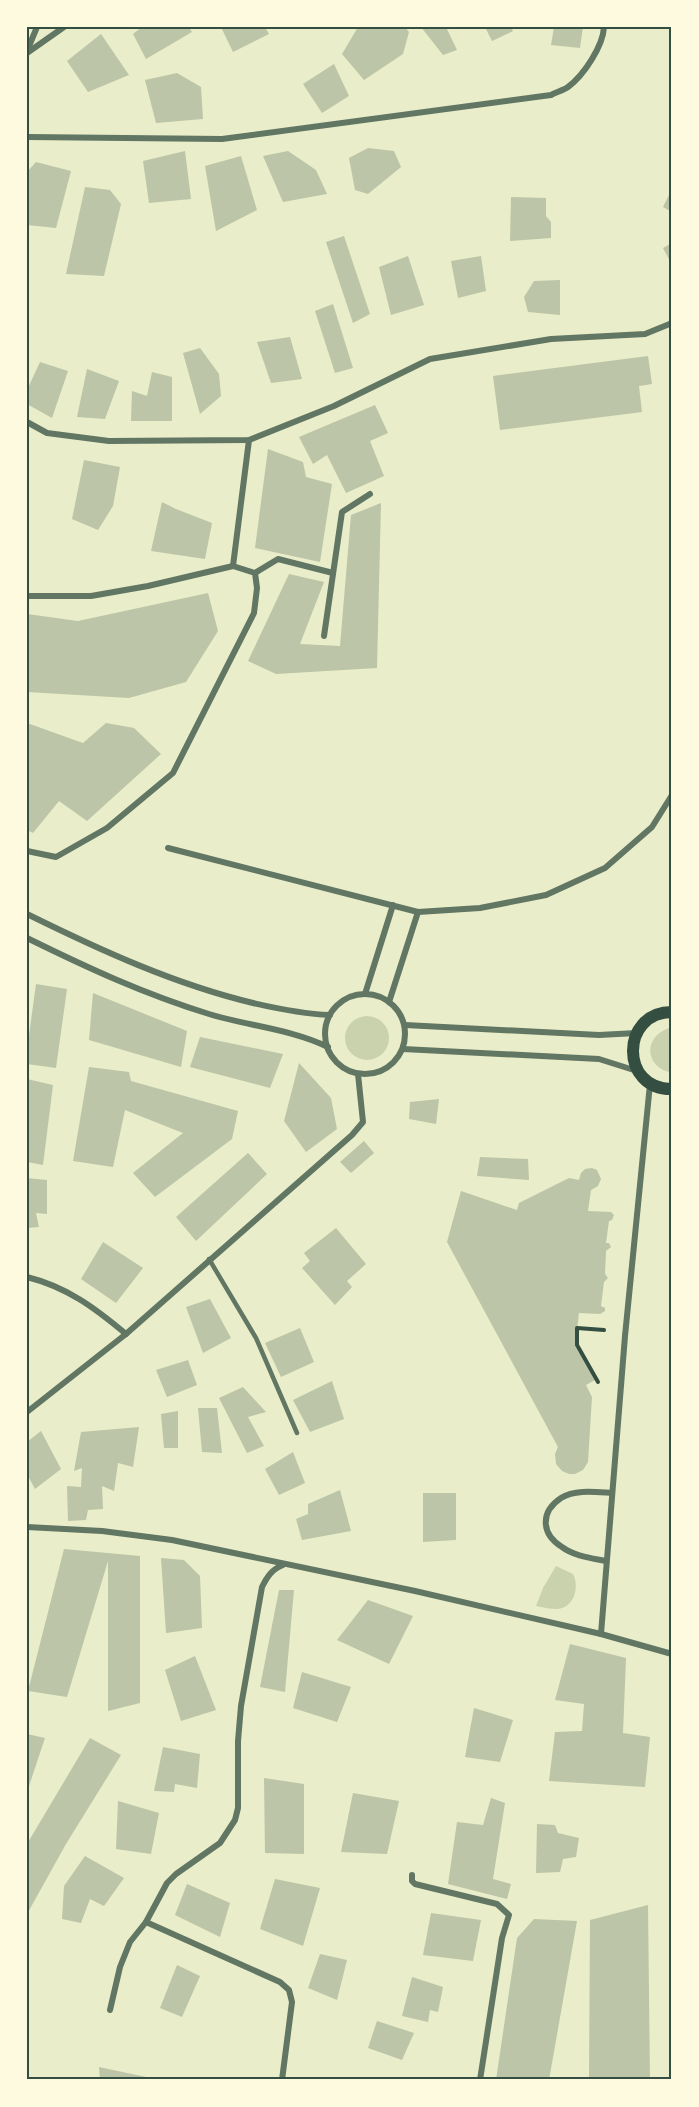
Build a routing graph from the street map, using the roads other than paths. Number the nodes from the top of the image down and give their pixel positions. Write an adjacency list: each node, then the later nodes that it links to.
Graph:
1 (38, 27): 4 (street)
2 (64, 27): 4 (street)
3 (604, 27): 5 (street)
4 (27, 52)
5 (27, 137)
6 (672, 323): 8 (street)
7 (27, 422): 8 (street)
8 (249, 440): 10 (street)
9 (370, 494): 12 (street)
10 (233, 566): 11 (street); 13 (street)
11 (255, 573): 12 (street); 17 (street)
12 (333, 573): 14 (street)
13 (27, 596)
14 (324, 636)
15 (672, 795): 19 (street)
16 (168, 848): 18 (street)
17 (27, 851)
18 (393, 905): 19 (street); 22 (street)
19 (418, 912): 23 (street)
20 (27, 914): 25 (street)
21 (27, 938): 28 (street)
22 (366, 994): 23 (street); 25 (street)
23 (389, 1002): 26 (street)
24 (672, 1012): 27 (main road)
25 (330, 1014): 28 (street)
26 (405, 1025): 27 (street); 29 (street)
27 (637, 1032): 30 (main road)
28 (328, 1047): 31 (street)
29 (403, 1049): 30 (street); 31 (street)
30 (638, 1071): 32 (main road)
31 (358, 1074): 34 (street)
32 (650, 1084): 33 (main road); 39 (street)
33 (672, 1089)
34 (209, 1259): 36 (street); 38 (lane)
35 (27, 1277): 36 (street)
36 (126, 1334): 37 (street)
37 (27, 1412)
38 (297, 1433)
39 (612, 1493): 41 (street); 41 (street)
40 (27, 1527): 42 (street)
41 (606, 1561): 43 (street)
42 (283, 1564): 43 (street); 46 (street)
43 (601, 1634): 44 (street)
44 (672, 1654)
45 (412, 1875): 49 (street)
46 (146, 1923): 47 (street); 48 (street)
47 (110, 2010)
48 (282, 2080)
49 (480, 2080)

